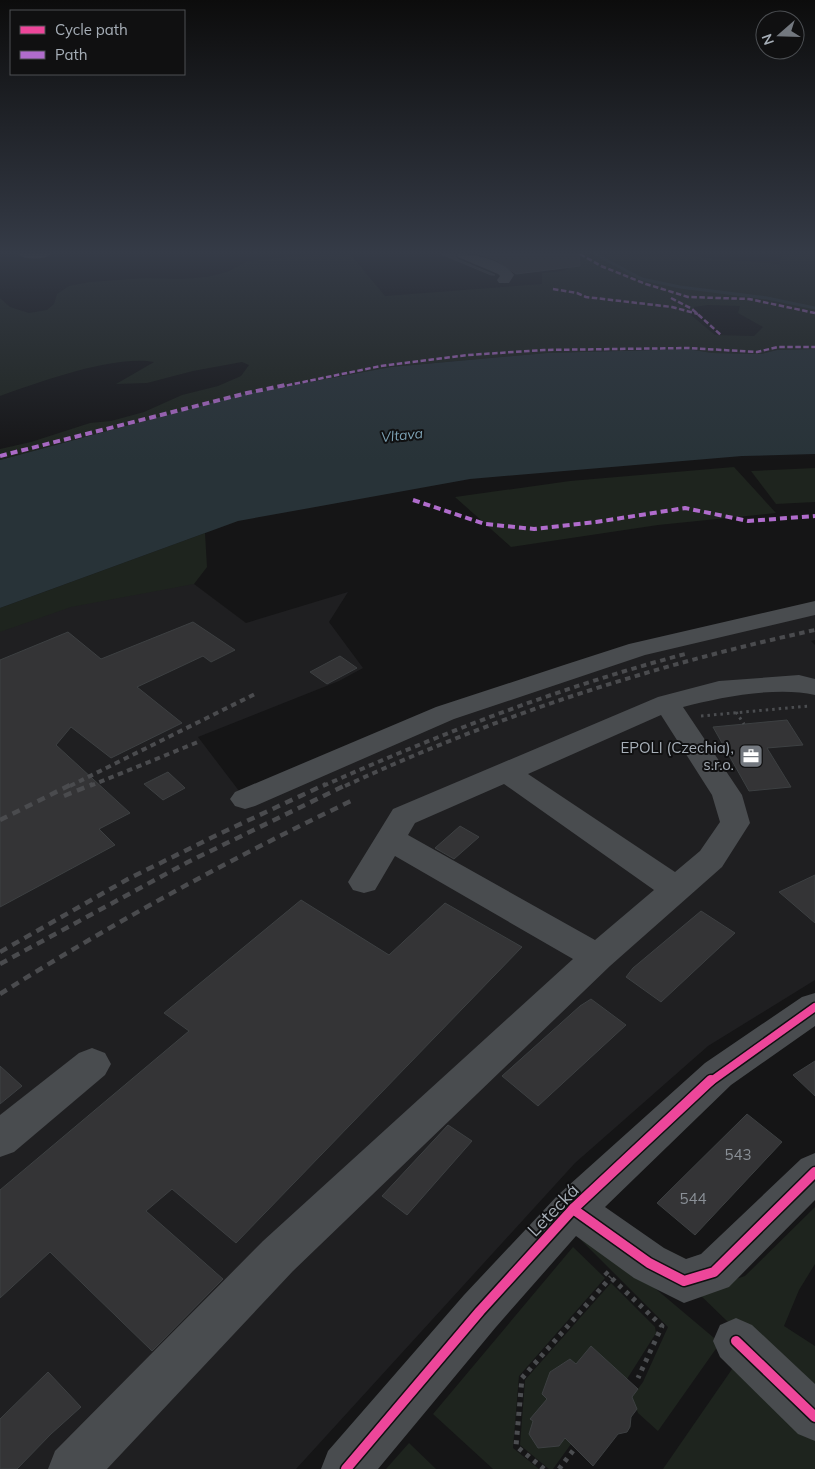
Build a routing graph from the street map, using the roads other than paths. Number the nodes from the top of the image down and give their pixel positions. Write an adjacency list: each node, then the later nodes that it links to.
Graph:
1 (815, 608): 5 (street)
2 (815, 687): 3 (street)
3 (672, 710): 4 (street); 8 (street)
4 (506, 772): 6 (street); 8 (street)
5 (245, 799)
6 (390, 839): 7 (street); 9 (street)
7 (364, 882)
8 (676, 889): 9 (street)
9 (598, 957): 19 (street)
10 (815, 1007): 15 (street, Letecká)
11 (92, 1064): 12 (street)
12 (0, 1139)
13 (815, 1172): 16 (street)
14 (815, 1197): 16 (street)
15 (573, 1209): 16 (street); 20 (street, Letecká)
16 (714, 1272)
17 (736, 1341): 18 (street)
18 (815, 1417)
19 (73, 1469)
20 (346, 1469)

